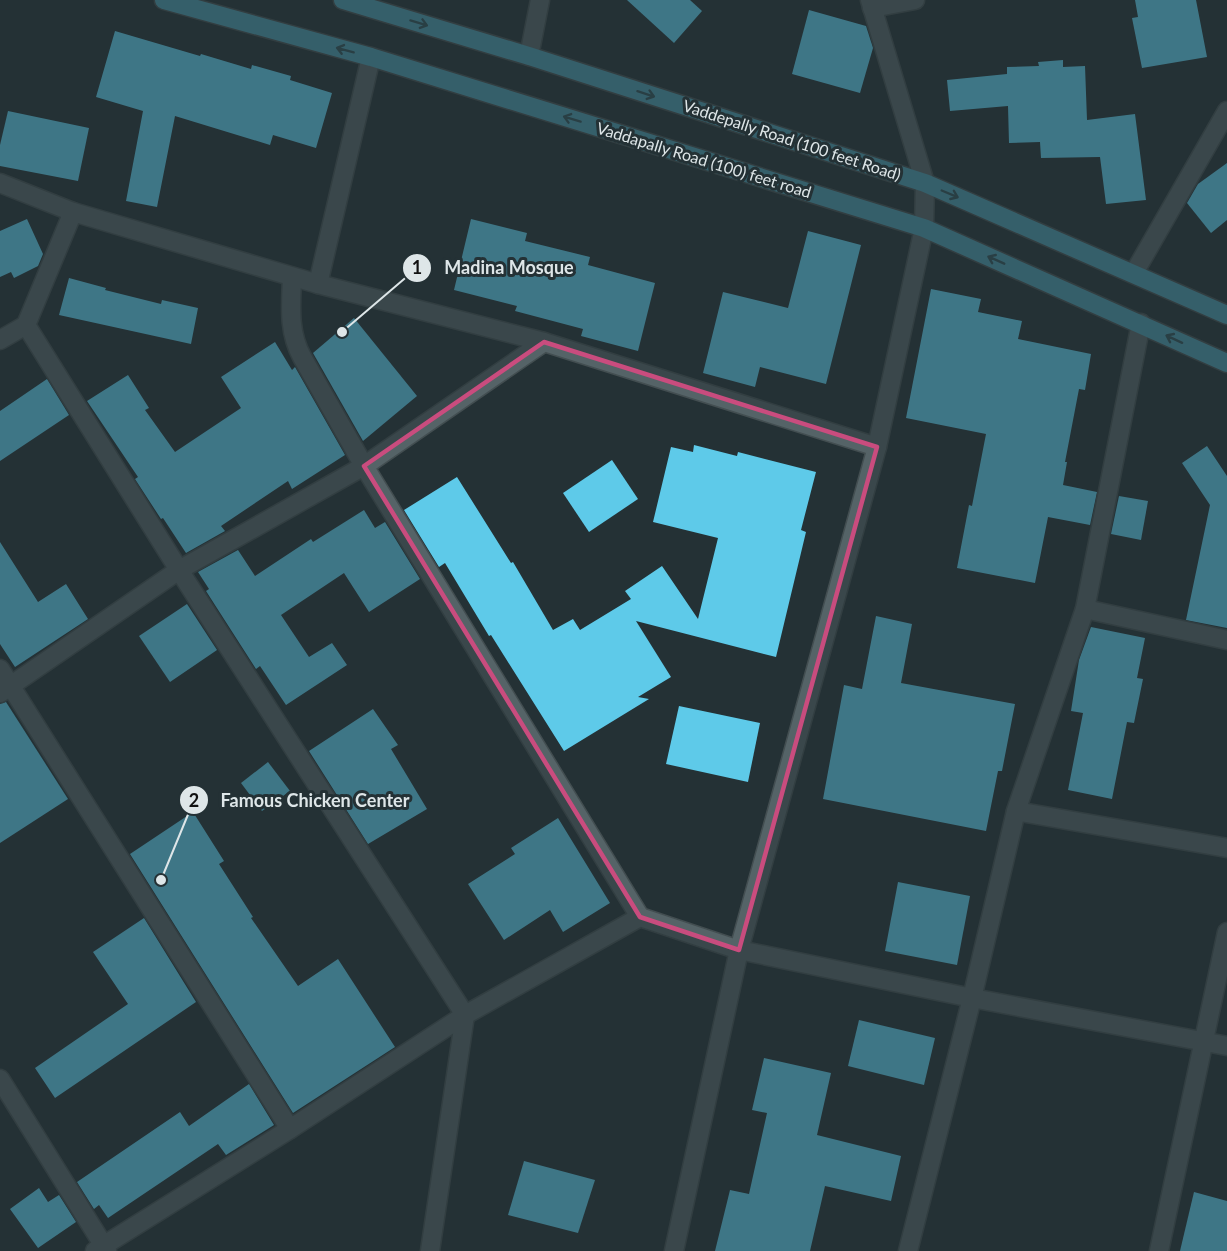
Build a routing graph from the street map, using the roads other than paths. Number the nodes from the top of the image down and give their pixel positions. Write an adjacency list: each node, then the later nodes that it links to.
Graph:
1 (164, 0): 7 (main road, Vaddapally Road (100) feet road, one-way to 1)
2 (343, 0): 6 (main road, Vaddepally Road (100 feet Road), one-way to 6)
3 (540, 0): 6 (street)
4 (915, 0): 5 (street)
5 (871, 4): 10 (street)
6 (529, 56): 10 (main road, Vaddepally Road (100 feet Road), one-way to 10)
7 (371, 57): 12 (main road, Vaddapally Road (100) feet road, one-way to 7); 15 (street)
8 (1227, 111): 13 (street)
9 (0, 183): 11 (street)
10 (925, 183): 12 (street); 13 (main road, Vaddepally Road (100 feet Road), one-way to 13)
11 (74, 212): 14 (street); 18 (street)
12 (924, 228): 17 (main road, Vaddapally Road (100) feet road, one-way to 12); 22 (street)
13 (1134, 273): 16 (main road, Vaddepally Road (100 feet Road))
14 (292, 277): 15 (street); 23 (street)
15 (318, 284): 20 (street)
16 (1227, 315)
17 (1141, 323): 21 (main road, Vaddapally Road (100) feet road, one-way to 17); 25 (street)
18 (26, 325): 19 (street); 24 (street)
19 (0, 340)
20 (544, 342): 22 (street); 23 (street)
21 (1227, 363)
22 (877, 447): 33 (street)
23 (364, 466): 24 (street); 31 (street)
24 (179, 570): 28 (street); 35 (street)
25 (1085, 609): 26 (street); 29 (street)
26 (1227, 640)
27 (0, 669): 28 (street)
28 (5, 689): 39 (street)
29 (1016, 811): 30 (street); 34 (street)
30 (1227, 848)
31 (640, 917): 33 (street); 35 (street)
32 (1227, 932): 36 (street)
33 (739, 951): 34 (street); 42 (street)
34 (972, 998): 36 (street); 43 (street)
35 (465, 1015): 39 (street); 41 (street)
36 (1204, 1041): 37 (street); 44 (street)
37 (1227, 1046)
38 (0, 1079): 40 (street)
39 (290, 1129): 40 (street)
40 (102, 1249)
41 (430, 1251)
42 (674, 1251)
43 (908, 1251)
44 (1159, 1251)

